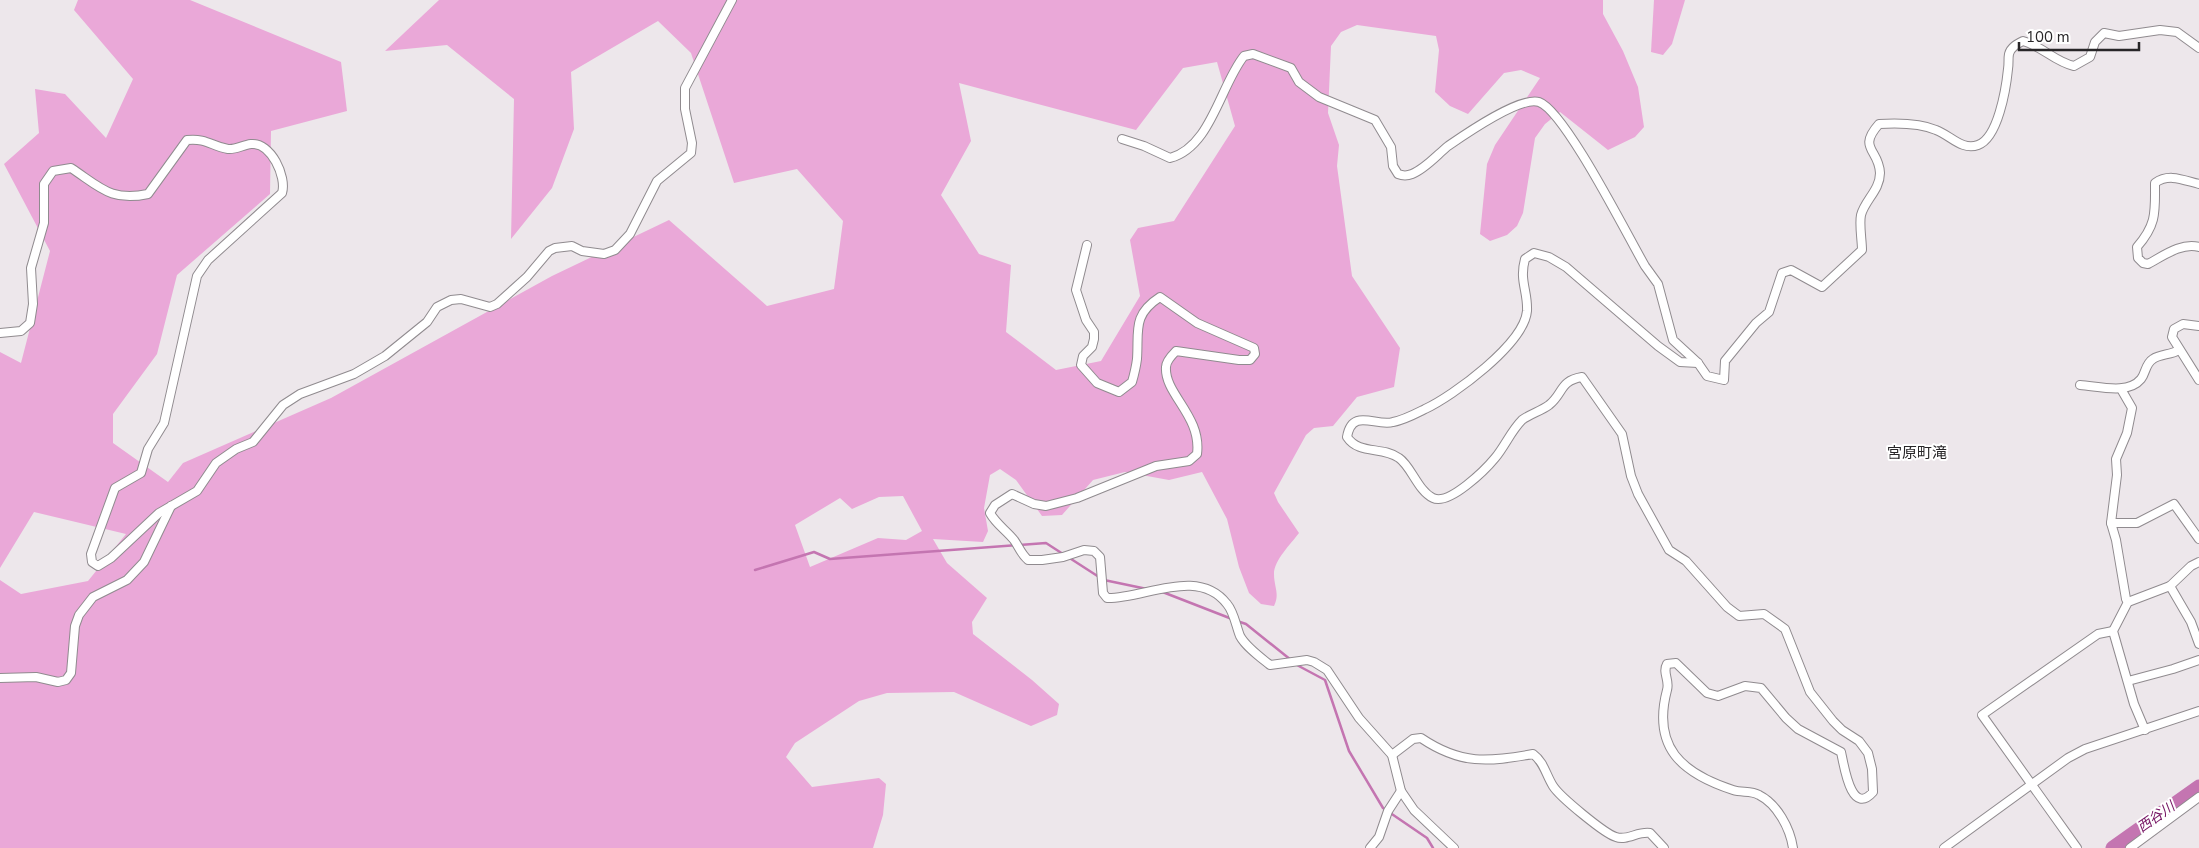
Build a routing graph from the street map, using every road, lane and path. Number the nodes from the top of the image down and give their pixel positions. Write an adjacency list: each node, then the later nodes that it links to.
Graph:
1 (732, 0): 14 (street)
2 (2199, 48): 10 (street)
3 (1122, 139): 10 (street)
4 (2199, 184): 6 (street)
5 (1087, 245): 27 (street)
6 (2199, 247)
7 (2199, 326): 9 (street)
8 (0, 333): 14 (street)
9 (2179, 350): 11 (street); 13 (street)
10 (1698, 363): 34 (street)
11 (2199, 380)
12 (2080, 385): 13 (street)
13 (2121, 389): 15 (street)
14 (171, 506): 23 (street)
15 (2111, 523): 16 (street); 19 (street)
16 (2199, 539)
17 (2199, 562): 18 (street)
18 (2170, 586): 19 (street); 21 (street)
19 (2128, 602): 20 (street)
20 (2113, 631): 24 (street); 28 (street)
21 (2199, 644)
22 (2199, 660): 24 (street)
23 (0, 678)
24 (2128, 681): 26 (street)
25 (2199, 711): 26 (street)
26 (2145, 730): 28 (street)
27 (1392, 755): 29 (street); 33 (street)
28 (2031, 785): 35 (street); 36 (street)
29 (1401, 791): 31 (street); 32 (street)
30 (2199, 797): 37 (street)
31 (1370, 848)
32 (1454, 848)
33 (1664, 848)
34 (1793, 848)
35 (1944, 848)
36 (2076, 848)
37 (2130, 848)

